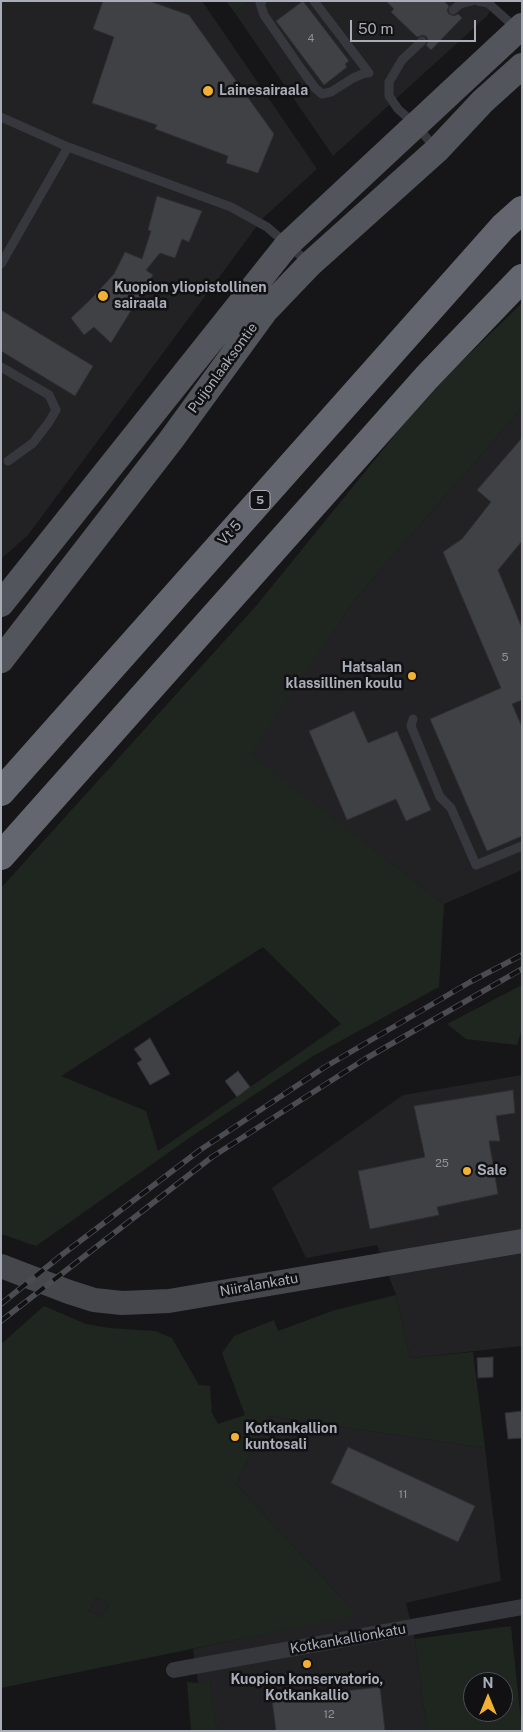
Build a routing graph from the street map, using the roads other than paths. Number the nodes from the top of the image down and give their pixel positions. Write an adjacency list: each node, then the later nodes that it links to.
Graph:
1 (262, 1): 2 (lane)
2 (314, 1)
3 (472, 1): 5 (lane)
4 (478, 1): 6 (lane)
5 (453, 10)
6 (520, 28): 10 (main road, Puijonlaaksontie)
7 (422, 41): 10 (lane)
8 (522, 66): 12 (main road, Puijonlaaksontie)
9 (1, 116): 11 (lane)
10 (416, 125): 12 (lane); 14 (main road, Puijonlaaksontie)
11 (68, 147): 14 (lane); 15 (lane)
12 (437, 150): 16 (main road, Puijonlaaksontie)
13 (522, 210): 23 (highway, Vt 5 / 5)
14 (287, 245): 16 (lane); 20 (main road, Puijonlaaksontie)
15 (1, 264)
16 (310, 264): 21 (main road, Puijonlaaksontie)
17 (522, 278): 25 (highway)
18 (1, 367): 19 (lane)
19 (8, 461)
20 (1, 604)
21 (1, 660)
22 (413, 718): 24 (lane)
23 (1, 792)
24 (522, 846)
25 (1, 856)
26 (522, 1241): 27 (main road, Niiralankatu)
27 (1, 1266)
28 (522, 1607): 29 (street, Kotkankallionkatu)
29 (174, 1670)

